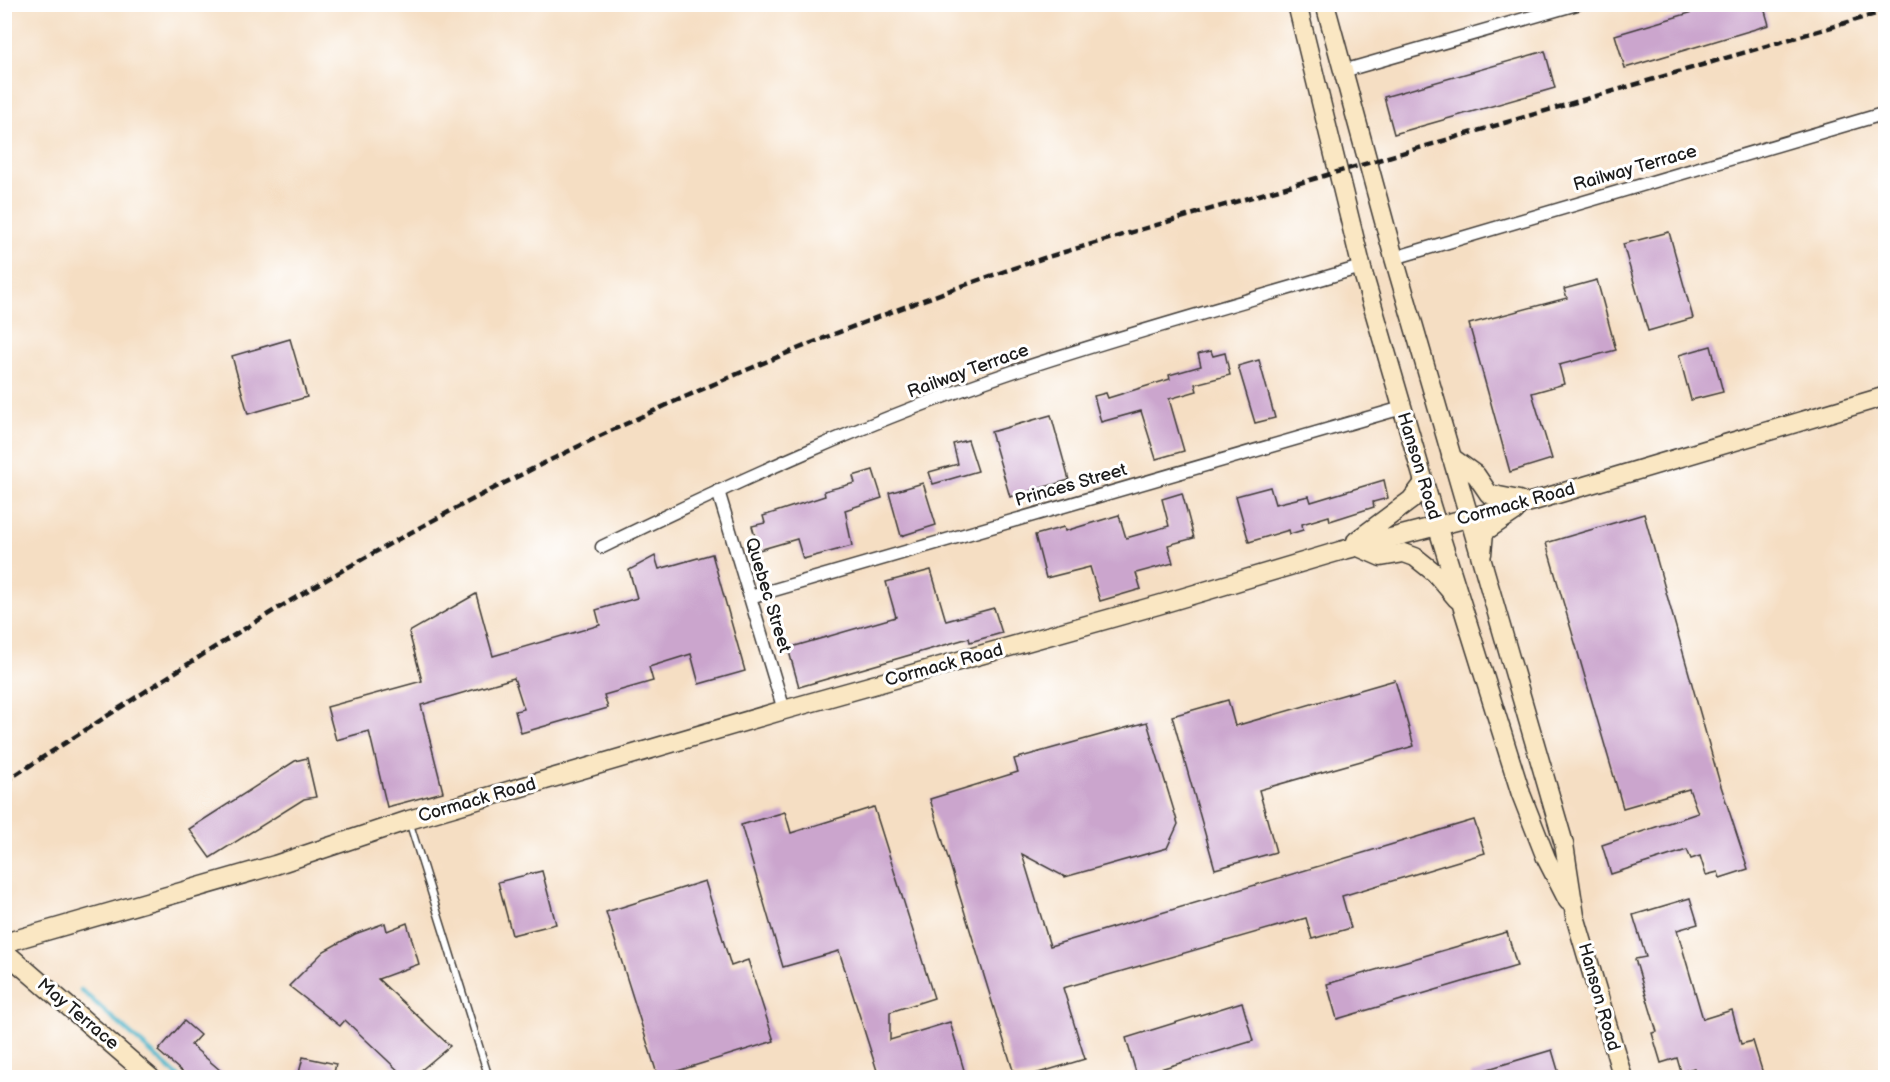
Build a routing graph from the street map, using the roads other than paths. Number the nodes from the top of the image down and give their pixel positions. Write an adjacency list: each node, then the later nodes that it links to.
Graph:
1 (1297, 4): 4 (main road, Hanson Road)
2 (1325, 4): 5 (main road, Hanson Road)
3 (1577, 4): 5 (street)
4 (1307, 39): 5 (main road); 8 (main road, Hanson Road)
5 (1343, 71): 7 (main road, Hanson Road)
6 (1886, 113): 7 (street, Railway Terrace)
7 (1394, 258): 11 (main road, Hanson Road)
8 (1361, 267): 10 (main road, Hanson Road); 13 (street, Railway Terrace)
9 (1886, 396): 14 (main road, Cormack Road)
10 (1402, 408): 12 (main road, Hanson Road); 20 (street, Princes Street)
11 (1451, 457): 14 (main road); 15 (main road, Hanson Road)
12 (1424, 483): 16 (main road, Hanson Road); 18 (main road)
13 (718, 491): 17 (street, Railway Terrace); 20 (street, Quebec Street)
14 (1534, 501): 15 (main road, Cormack Road); 19 (main road)
15 (1470, 517): 16 (main road, Cormack Road); 19 (main road, Hanson Road)
16 (1437, 525): 18 (main road, Cormack Road); 21 (main road, Hanson Road)
17 (602, 547)
18 (1348, 549): 21 (main road); 22 (main road, Cormack Road)
19 (1484, 570): 24 (main road, Hanson Road)
20 (750, 597): 22 (street, Quebec Street)
21 (1462, 605): 24 (main road, Hanson Road)
22 (784, 710): 23 (main road, Cormack Road)
23 (409, 820): 25 (main road, Cormack Road); 28 (lane)
24 (1575, 916): 29 (main road, Hanson Road)
25 (4, 943)
26 (4, 951): 27 (main road, May Terrace)
27 (151, 1077)
28 (489, 1077)
29 (1623, 1077)

